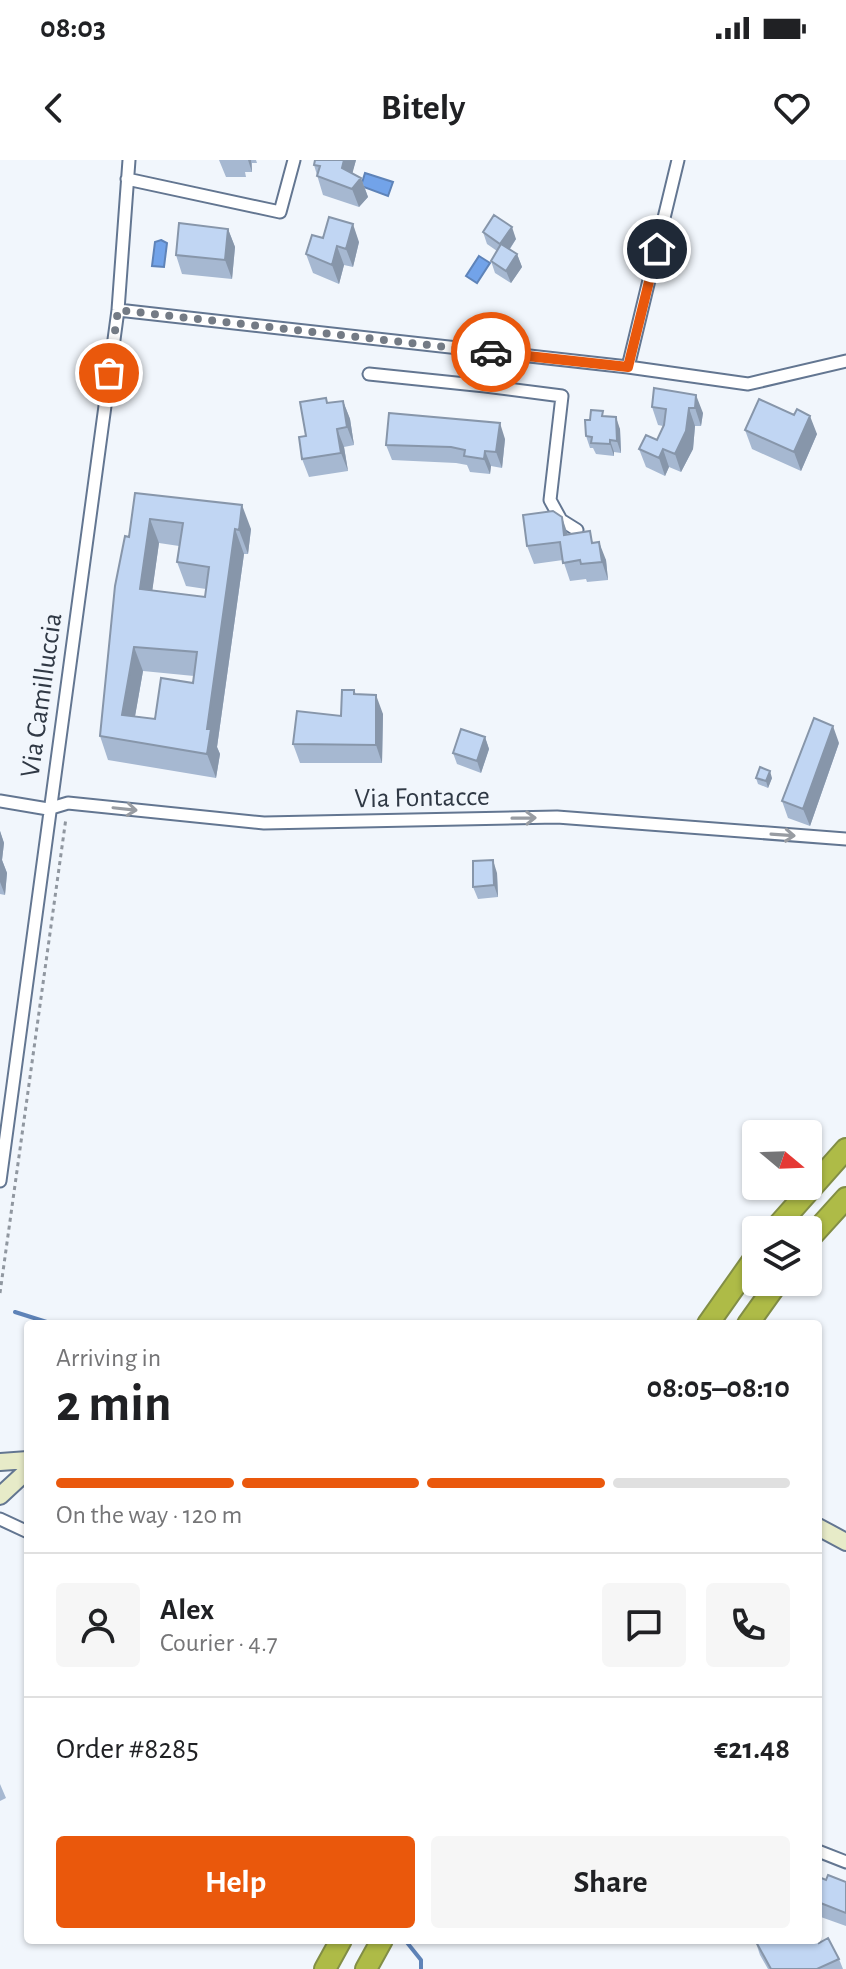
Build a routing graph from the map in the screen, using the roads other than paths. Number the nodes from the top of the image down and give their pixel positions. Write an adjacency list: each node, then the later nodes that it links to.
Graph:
1 (129, 160): 4 (street, Via Camilluccia)
2 (294, 160): 4 (street)
3 (678, 160): 8 (street)
4 (127, 179): 5 (street, Via Camilluccia)
5 (118, 310): 6 (street); 13 (street, Via Camilluccia)
6 (481, 351): 8 (street); 10 (street)
7 (846, 361): 8 (street)
8 (628, 367)
9 (369, 374): 10 (street)
10 (485, 386): 11 (street)
11 (577, 530)
12 (0, 801): 13 (street, Via Fontacce)
13 (48, 809): 14 (street, Via Fontacce, one-way to 14); 16 (street, Via Camilluccia)
14 (846, 839)
15 (846, 1149): 18 (highway)
16 (0, 1181)
17 (846, 1198): 19 (highway)
18 (786, 1216)
19 (822, 1225)
20 (742, 1276): 22 (highway)
21 (768, 1296): 23 (highway)
22 (711, 1320)
23 (751, 1320)
24 (24, 1460): 25 (main road)
25 (0, 1462)
26 (24, 1474): 27 (main road)
27 (0, 1496)
28 (0, 1519): 30 (street)
29 (822, 1529): 31 (main road)
30 (24, 1530)
31 (846, 1542)
32 (822, 1853): 33 (street)
33 (846, 1862)
34 (339, 1944): 36 (highway)
35 (380, 1944): 37 (highway)
36 (325, 1969)
37 (366, 1969)

